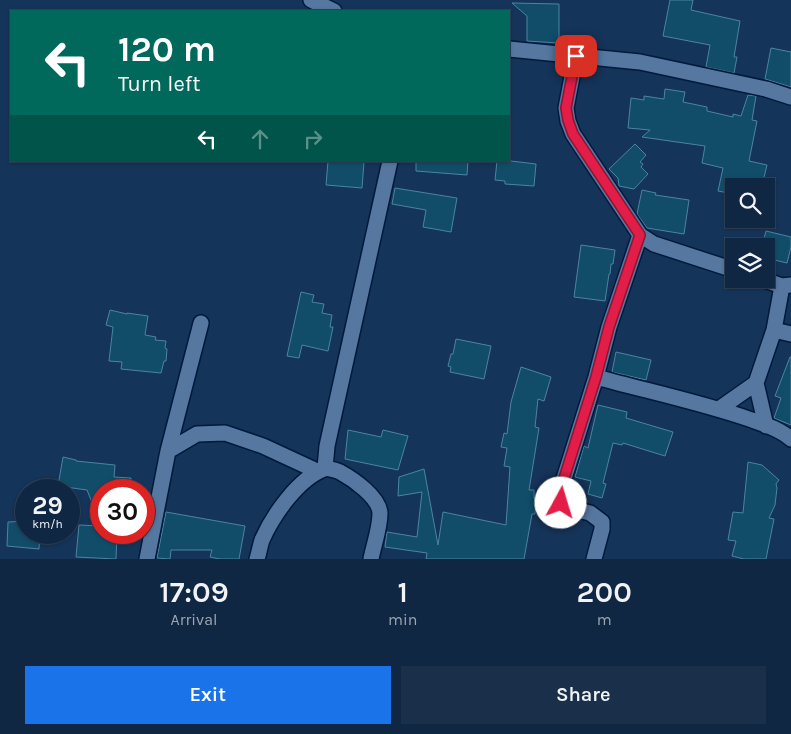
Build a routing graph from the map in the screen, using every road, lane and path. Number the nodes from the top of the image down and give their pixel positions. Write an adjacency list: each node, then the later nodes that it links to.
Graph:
1 (311, 0): 2 (street)
2 (332, 10)
3 (510, 49): 4 (street)
4 (576, 56): 5 (street); 7 (street)
5 (791, 97)
6 (390, 162): 19 (street)
7 (640, 235): 8 (street); 13 (street)
8 (725, 267)
9 (787, 285): 11 (street)
10 (201, 323): 18 (street)
11 (774, 330): 12 (street); 14 (street)
12 (791, 334)
13 (596, 377): 15 (street); 23 (street)
14 (756, 383): 15 (street); 16 (street)
15 (718, 409): 16 (street)
16 (766, 426): 17 (street)
17 (791, 439)
18 (168, 451): 19 (street); 20 (street)
19 (321, 470): 21 (street); 22 (street)
20 (147, 559)
21 (257, 559)
22 (371, 559)
23 (594, 559)

